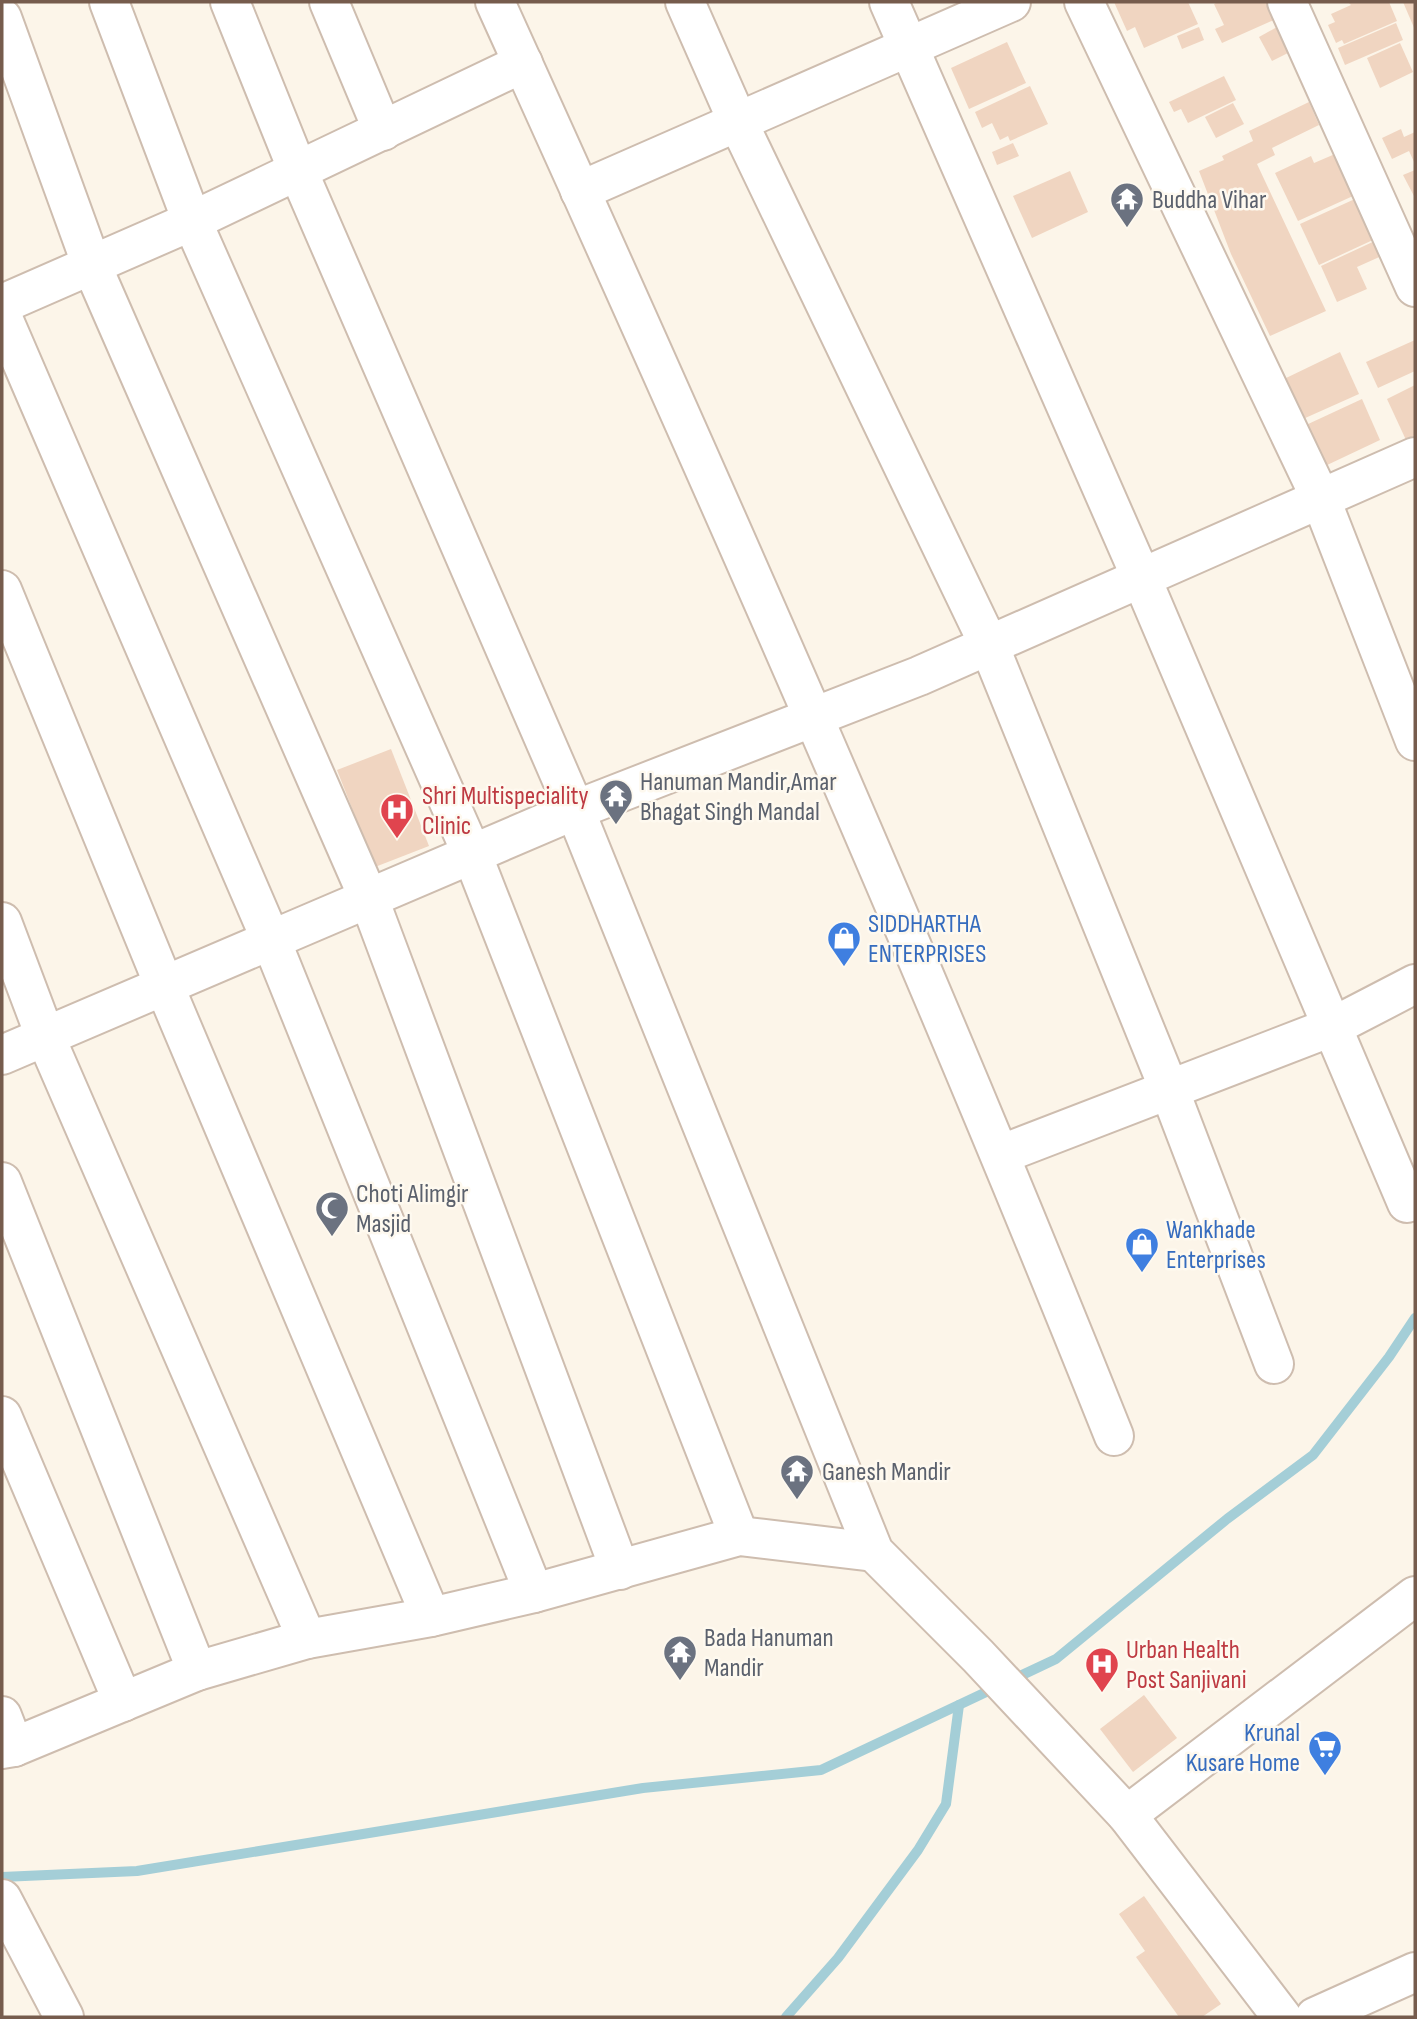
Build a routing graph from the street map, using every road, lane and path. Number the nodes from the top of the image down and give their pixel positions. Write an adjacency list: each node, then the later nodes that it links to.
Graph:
1 (110, 2): 17 (street)
2 (230, 2): 15 (street)
3 (329, 2): 14 (street)
4 (495, 2): 12 (street)
5 (685, 2): 13 (street)
6 (889, 2): 11 (street)
7 (1012, 2): 11 (street)
8 (1084, 2): 23 (street)
9 (1287, 2): 19 (street)
10 (2, 18): 18 (street)
11 (908, 46): 13 (street); 24 (street)
12 (523, 63): 14 (street); 16 (street)
13 (737, 120): 16 (street); 26 (street)
14 (383, 131): 15 (street)
15 (298, 172): 17 (street); 29 (street)
16 (580, 191): 27 (street)
17 (192, 221): 18 (street); 30 (street)
18 (92, 266): 20 (street); 31 (street)
19 (1415, 287)
20 (2, 304)
21 (2, 316): 33 (street)
22 (1415, 457): 23 (street)
23 (1320, 497): 24 (street); 28 (street)
24 (1141, 577): 26 (street); 36 (street)
25 (2, 590): 35 (street)
26 (989, 645): 27 (street); 39 (street)
27 (813, 717): 29 (street); 40 (street)
28 (1415, 741)
29 (575, 810): 30 (street); 47 (street)
30 (472, 854): 31 (street); 46 (street)
31 (369, 899): 33 (street); 48 (street)
32 (2, 922): 37 (street)
33 (271, 940): 35 (street); 49 (street)
34 (1415, 984): 36 (street)
35 (164, 985): 37 (street); 51 (street)
36 (1334, 1026): 39 (street); 42 (street)
37 (45, 1036): 38 (street); 52 (street)
38 (2, 1055)
39 (1169, 1089): 40 (street); 43 (street)
40 (1002, 1154): 45 (street)
41 (2, 1182): 53 (street)
42 (1407, 1203)
43 (1274, 1364)
44 (2, 1416): 54 (street)
45 (1114, 1436)
46 (739, 1536): 47 (street); 48 (street)
47 (874, 1552): 56 (street)
48 (620, 1570): 49 (street)
49 (534, 1593): 51 (street)
50 (1415, 1596): 56 (street)
51 (431, 1617): 52 (street)
52 (307, 1639): 53 (street)
53 (197, 1671): 54 (street)
54 (123, 1702): 55 (street)
55 (6, 1737)
56 (1127, 1815): 60 (street)
57 (2, 1899): 59 (street)
58 (1415, 1972): 61 (street)
59 (64, 2017)
60 (1282, 2017)
61 (1315, 2017)

